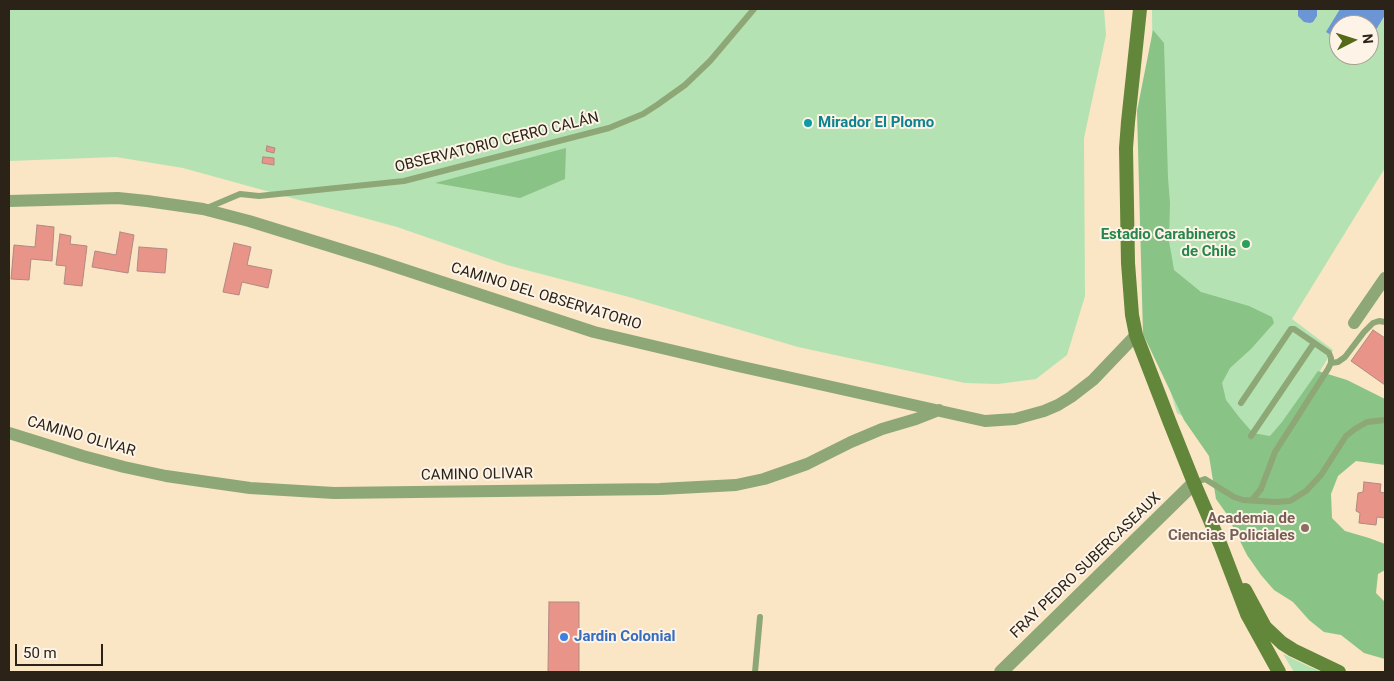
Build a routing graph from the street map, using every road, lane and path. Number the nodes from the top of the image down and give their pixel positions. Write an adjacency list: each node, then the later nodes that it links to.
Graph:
1 (754, 9): 4 (lane, OBSERVATORIO CERRO CALÁN)
2 (1140, 9): 8 (main road)
3 (9, 201): 4 (street, CAMINO DEL OBSERVATORIO)
4 (203, 209): 12 (street, CAMINO DEL OBSERVATORIO)
5 (1385, 278): 7 (street)
6 (1385, 322): 10 (lane)
7 (1354, 323)
8 (1136, 335): 12 (street, CAMINO DEL OBSERVATORIO); 16 (main road)
9 (1314, 343): 10 (lane); 11 (lane); 15 (lane)
10 (1331, 363): 17 (lane)
11 (1241, 404)
12 (939, 410): 14 (street, CAMINO OLIVAR)
13 (1385, 420): 17 (lane)
14 (9, 433)
15 (1252, 436)
16 (1194, 484): 17 (lane); 18 (main road); 21 (street, FRAY PEDRO SUBERCASEAUX)
17 (1252, 500)
18 (1221, 546): 22 (main road); 23 (main road)
19 (760, 617): 20 (lane)
20 (755, 672)
21 (1000, 672)
22 (1279, 672)
23 (1338, 672)

